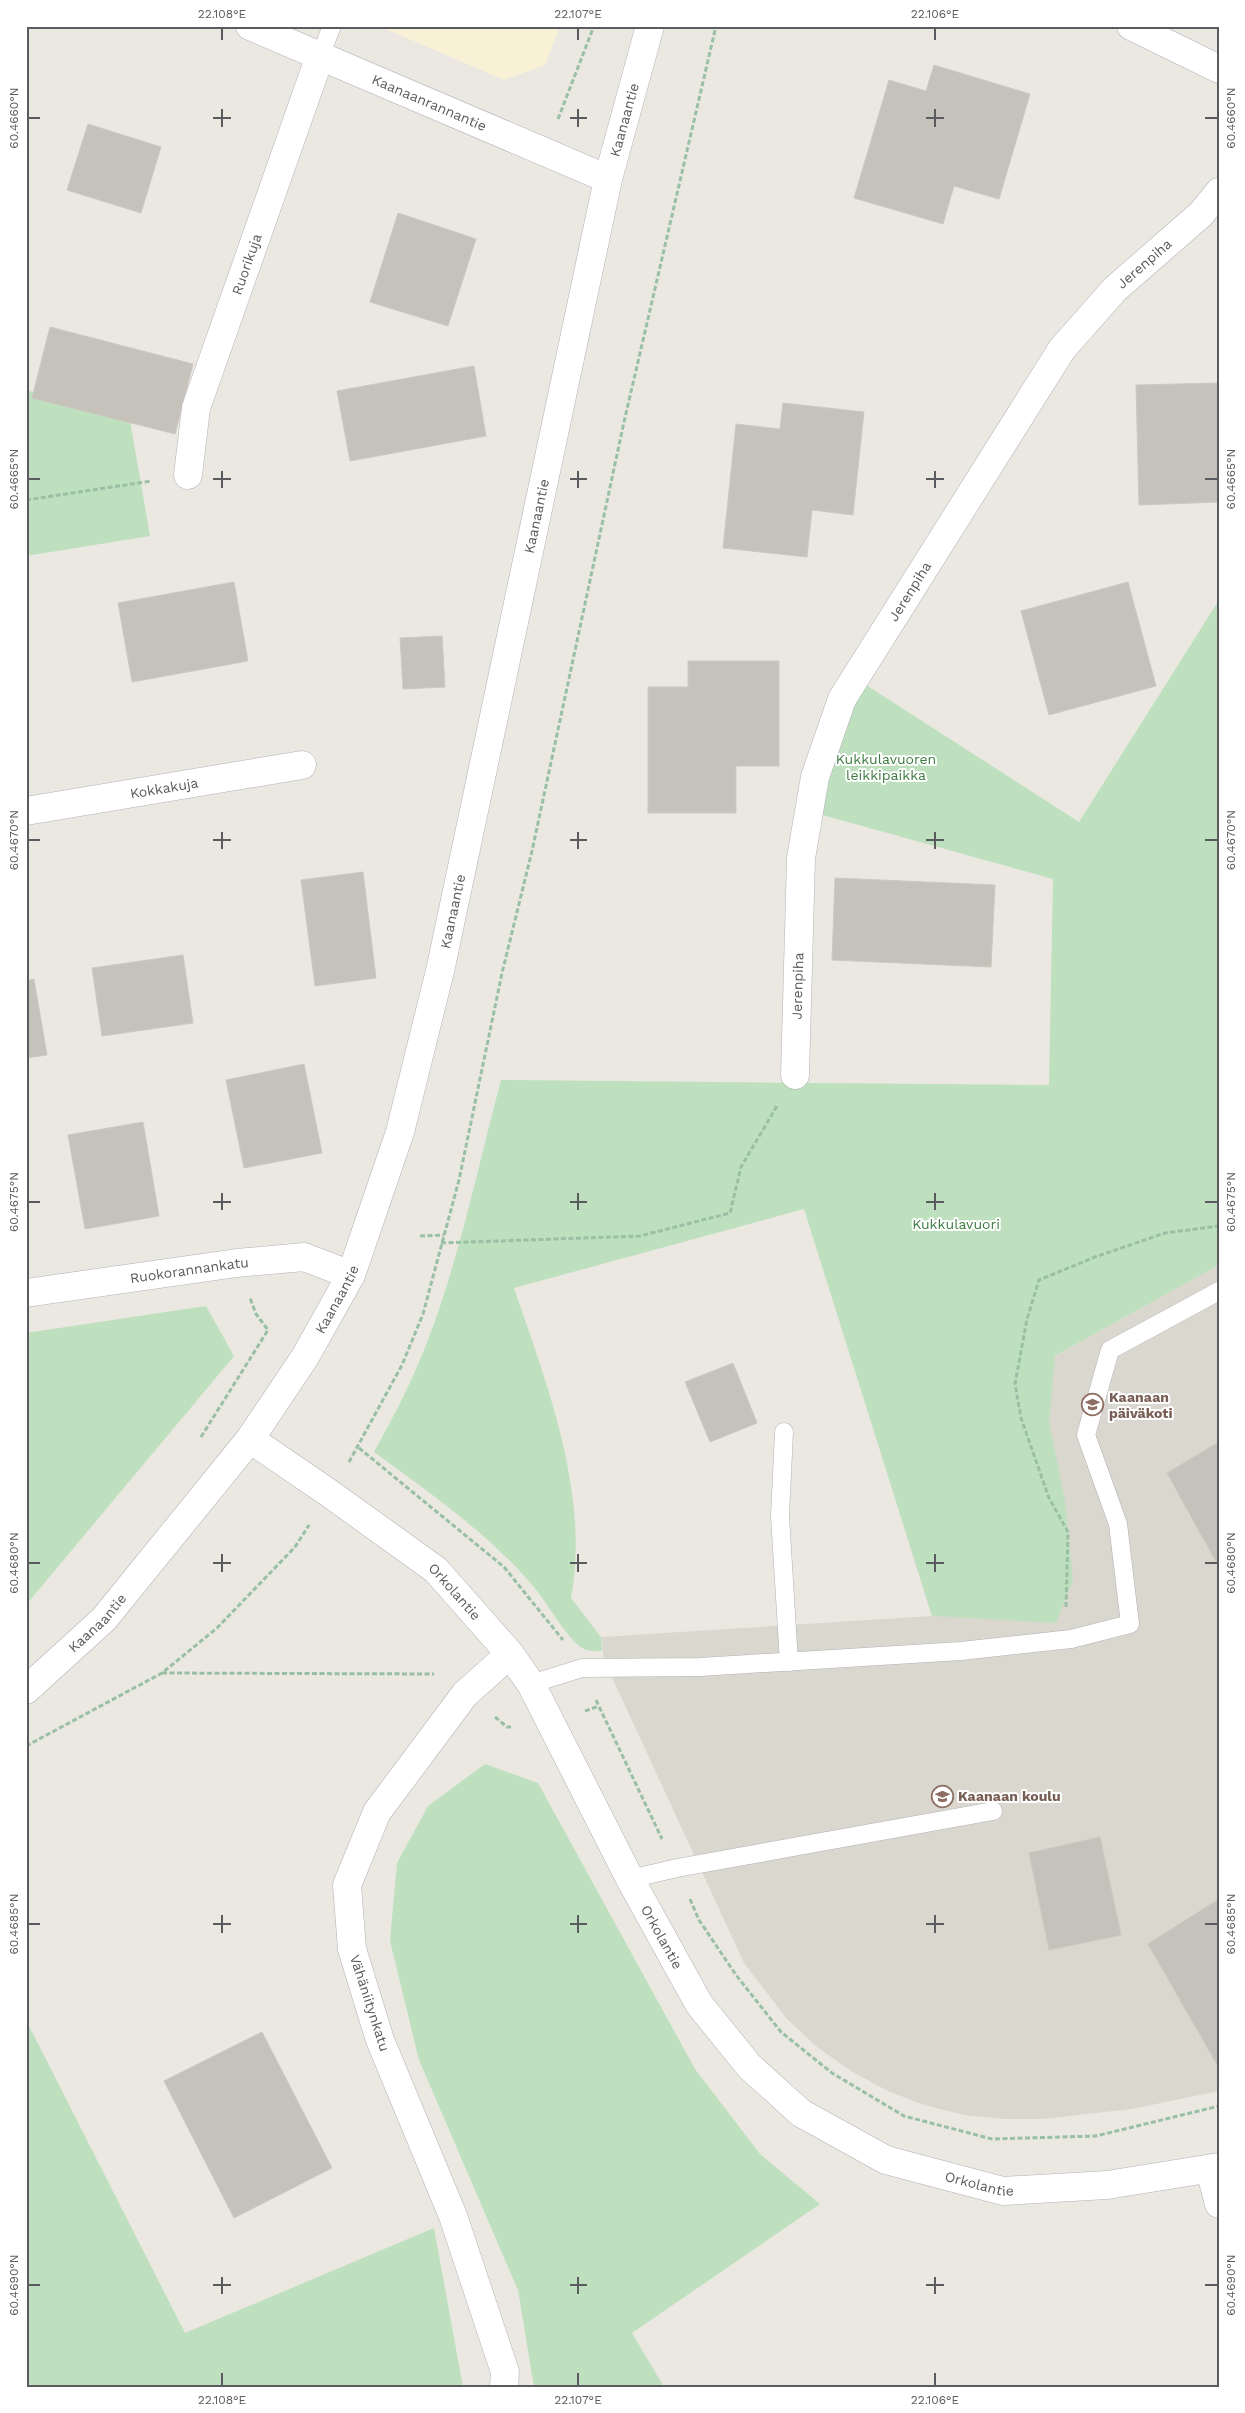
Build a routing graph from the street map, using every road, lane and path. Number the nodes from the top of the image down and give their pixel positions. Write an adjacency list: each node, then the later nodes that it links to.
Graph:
1 (250, 26): 6 (street, Kaanaanrannantie)
2 (332, 26): 6 (lane)
3 (594, 26): 8 (path)
4 (650, 26): 9 (street, Kaanaantie)
5 (1131, 26): 7 (street)
6 (320, 56): 8 (street, Kaanaanrannantie); 11 (street, Ruorikuja)
7 (1219, 70)
8 (546, 152): 9 (street, Kaanaanrannantie)
9 (608, 179): 20 (street, Kaanaantie)
10 (1219, 192): 15 (street, Jerenpiha)
11 (188, 475): 12 (path)
12 (26, 500)
13 (302, 765): 14 (street, Kokkakuja)
14 (26, 811)
15 (795, 1075): 18 (path)
16 (444, 1235): 17 (path)
17 (420, 1236)
18 (442, 1243)
19 (237, 1263): 20 (street, Ruokorannankatu); 21 (street, Ruokorannankatu); 25 (path)
20 (350, 1275): 24 (street, Kaanaantie)
21 (27, 1291)
22 (1219, 1291): 28 (lane)
23 (784, 1432): 28 (lane)
24 (250, 1439): 27 (street, Orkolantie); 32 (street, Kaanaantie)
25 (199, 1440)
26 (359, 1448): 29 (path)
27 (510, 1654): 31 (street, Orkolantie); 33 (street, Vähäniitynkatu)
28 (788, 1662): 29 (lane)
29 (582, 1668): 31 (lane); 34 (path)
30 (162, 1673): 33 (path)
31 (531, 1684): 35 (street, Orkolantie)
32 (26, 1690)
33 (465, 1694): 35 (path); 42 (street, Vähäniitynkatu)
34 (599, 1706): 35 (path); 37 (path)
35 (552, 1723): 38 (street, Orkolantie)
36 (992, 1811): 37 (lane)
37 (676, 1868): 38 (lane); 39 (path)
38 (630, 1879): 40 (street, Orkolantie)
39 (1219, 2106)
40 (1214, 2169): 41 (street)
41 (1219, 2204)
42 (504, 2387)

